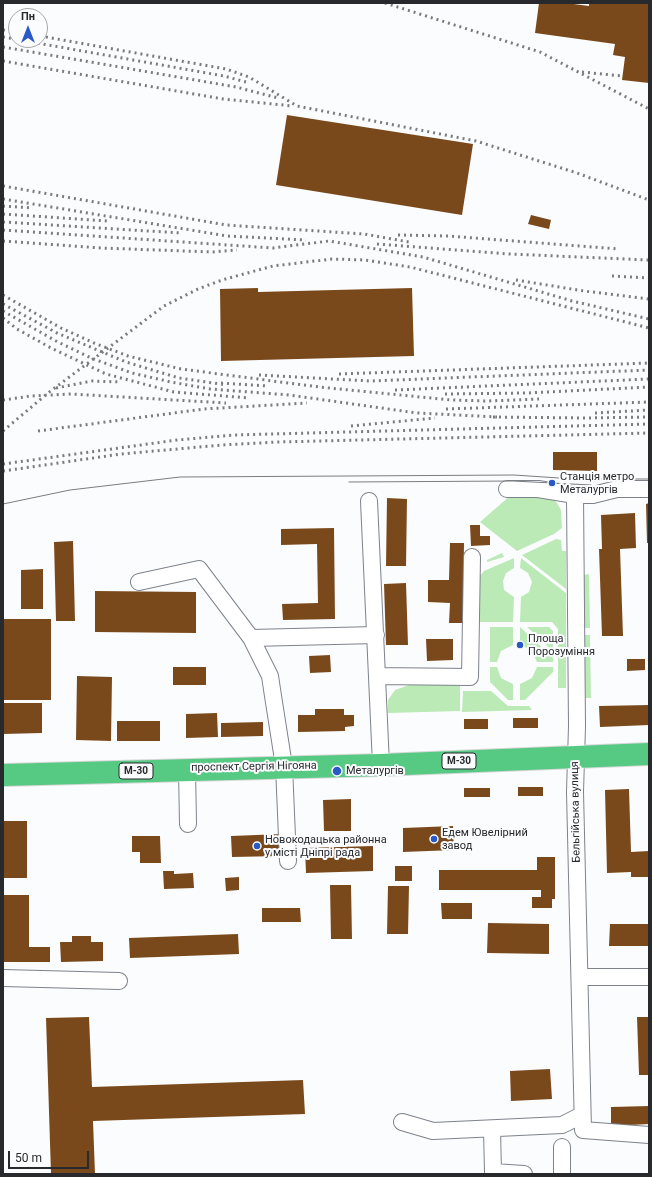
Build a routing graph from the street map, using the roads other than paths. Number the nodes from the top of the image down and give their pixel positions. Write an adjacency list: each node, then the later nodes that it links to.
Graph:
1 (507, 488): 3 (street)
2 (649, 489): 3 (street)
3 (575, 495): 11 (street, Бельгійська вулиця)
4 (369, 501): 7 (street)
5 (472, 557): 9 (street)
6 (139, 582): 8 (street)
7 (376, 634): 8 (street); 9 (street)
8 (251, 638): 13 (street)
9 (378, 676): 12 (street)
10 (649, 754): 11 (highway, проспект Сергія Нігояна / М-30)
11 (575, 756): 12 (highway, проспект Сергія Нігояна / М-30); 18 (street, Бельгійська вулиця)
12 (381, 765): 13 (highway, проспект Сергія Нігояна / М-30)
13 (284, 766): 14 (highway, проспект Сергія Нігояна / М-30); 17 (street)
14 (187, 769): 15 (highway, проспект Сергія Нігояна / М-30); 16 (street)
15 (3, 775)
16 (188, 824)
17 (288, 862)
18 (580, 977): 19 (street); 23 (street, Бельгійська вулиця)
19 (649, 977)
20 (3, 978): 21 (street)
21 (119, 981)
22 (402, 1122): 24 (street)
23 (583, 1122): 24 (street); 25 (street)
24 (492, 1129): 27 (street)
25 (649, 1135)
26 (562, 1147): 28 (street)
27 (524, 1174)
28 (562, 1174)

